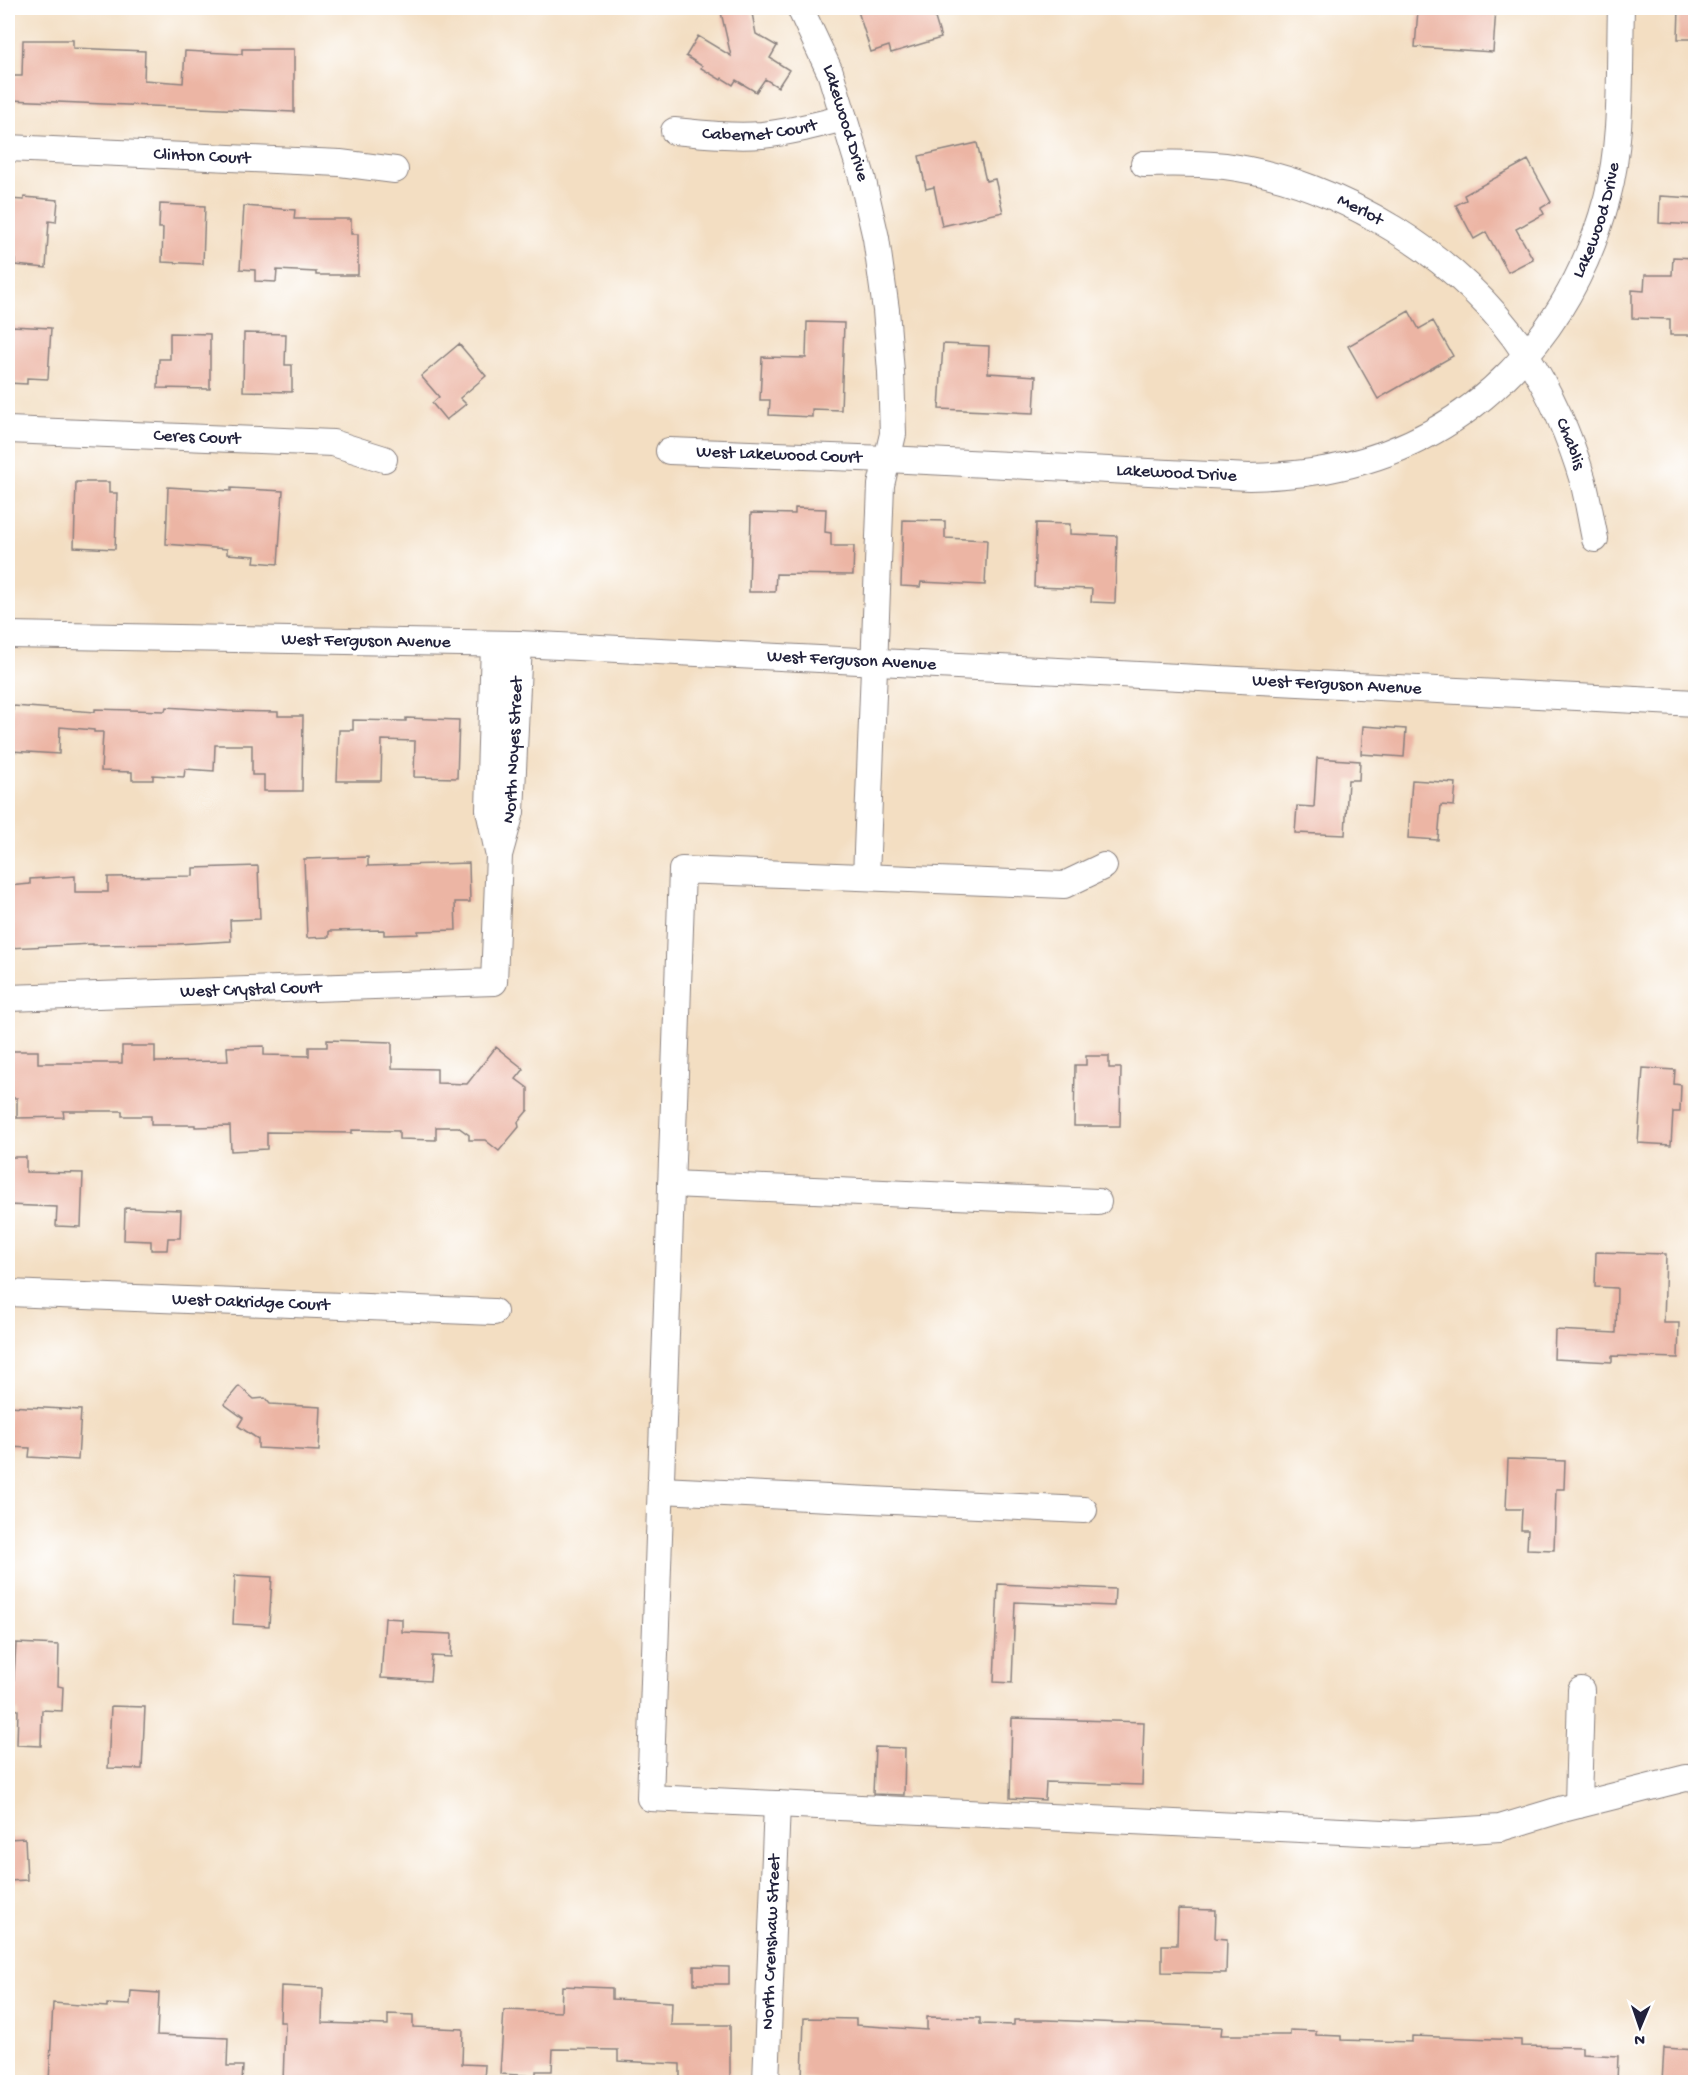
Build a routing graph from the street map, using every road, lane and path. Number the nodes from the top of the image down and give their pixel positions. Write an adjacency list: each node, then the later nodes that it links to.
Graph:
1 (800, 8): 3 (street, Lakewood Drive)
2 (1622, 8): 8 (street, Lakewood Drive)
3 (844, 118): 4 (street, Cabernet Court); 12 (street, Lakewood Drive)
4 (674, 131)
5 (8, 148): 7 (street, Clinton Court)
6 (1144, 164): 8 (street, Merlot)
7 (395, 170)
8 (1527, 356): 12 (street, Lakewood Drive); 13 (street, Chablis)
9 (8, 430): 11 (street, Ceres Court)
10 (669, 451): 12 (street, West Lakewood Court)
11 (384, 459)
12 (887, 459): 16 (street)
13 (1595, 539)
14 (8, 635): 15 (street, West Ferguson Avenue)
15 (507, 644): 16 (street, West Ferguson Avenue); 20 (street, North Noyes Street)
16 (874, 662): 17 (street, West Ferguson Avenue); 19 (street)
17 (1695, 703)
18 (1104, 866): 19 (street)
19 (866, 877): 22 (street)
20 (494, 982): 21 (street, West Crystal Court)
21 (8, 999)
22 (671, 1184): 23 (street); 26 (street)
23 (1098, 1202)
24 (8, 1293): 25 (street, West Oakridge Court)
25 (494, 1312)
26 (661, 1490): 27 (street); 30 (street)
27 (1084, 1510)
28 (1581, 1690): 31 (street)
29 (1695, 1779): 31 (street)
30 (777, 1804): 31 (street); 32 (street, North Crenshaw Street)
31 (1578, 1805)
32 (766, 2082)

